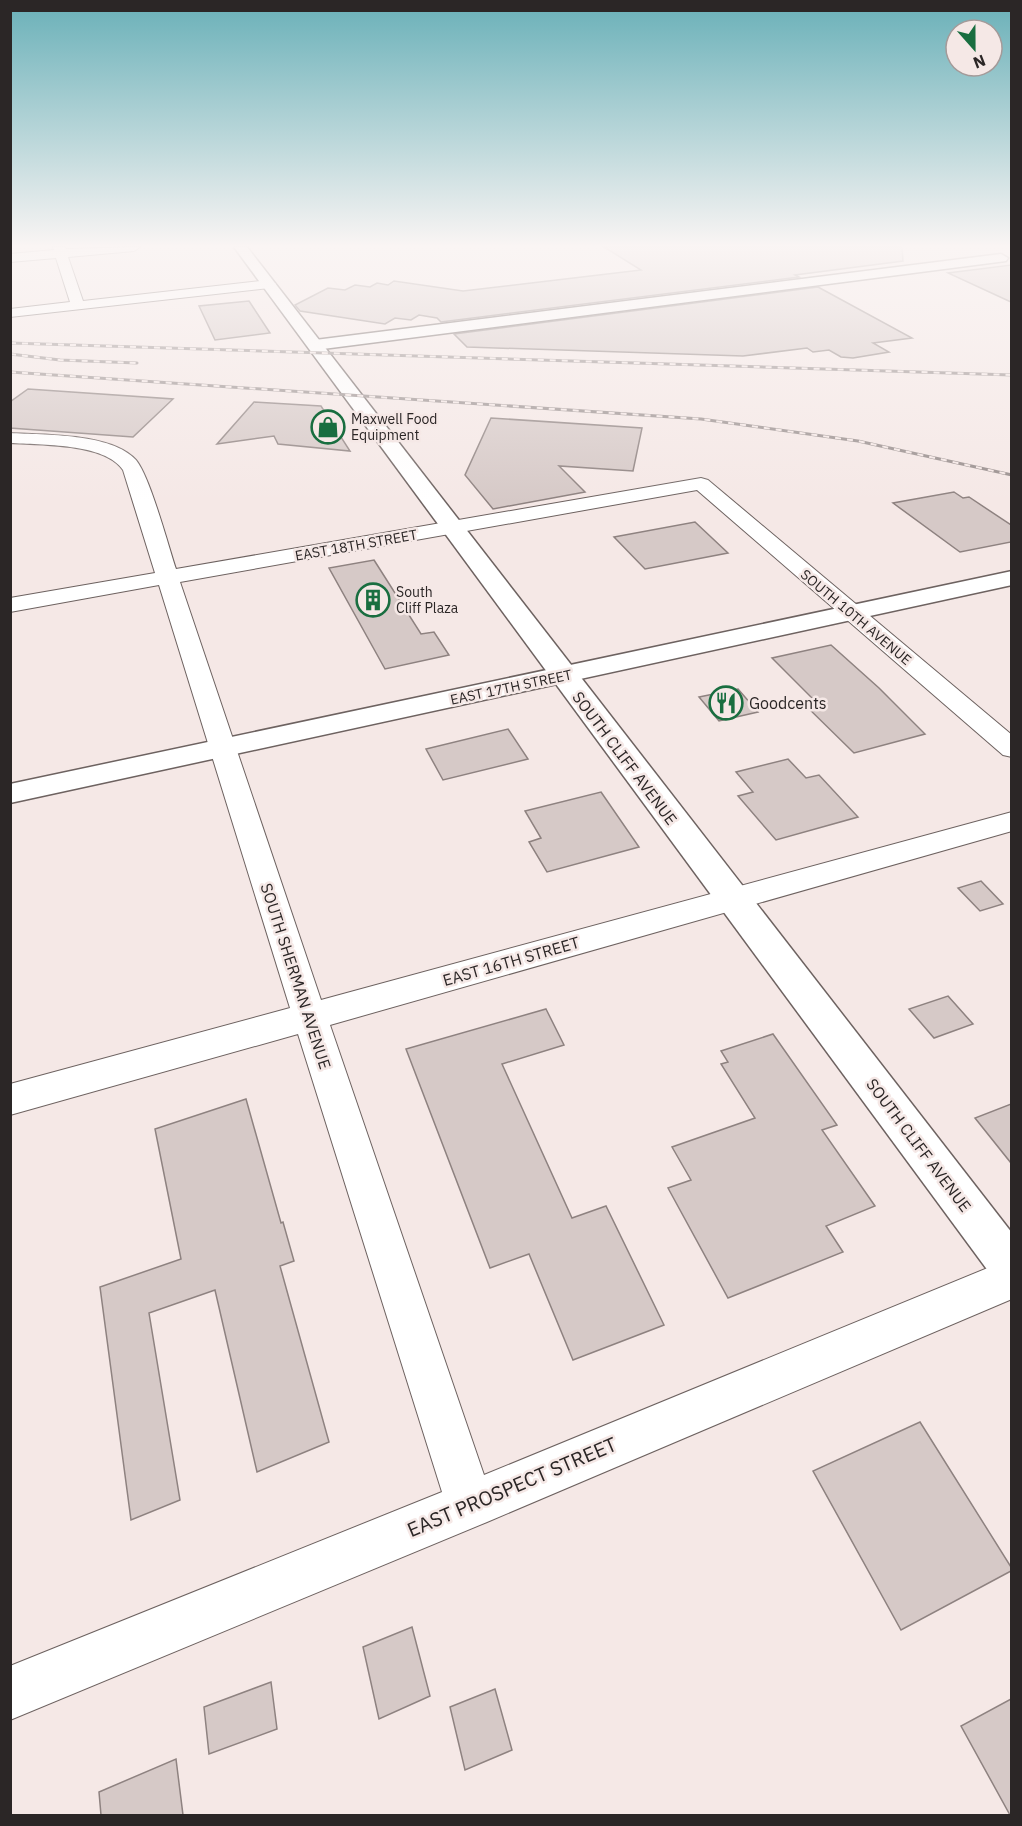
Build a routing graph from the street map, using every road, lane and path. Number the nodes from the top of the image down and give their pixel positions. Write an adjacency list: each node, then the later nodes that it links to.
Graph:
1 (305, 332): 3 (street, SOUTH CLIFF AVENUE)
2 (419, 332): 3 (street)
3 (315, 345): 6 (street, SOUTH CLIFF AVENUE)
4 (10, 438): 8 (street, SOUTH SHERMAN AVENUE)
5 (701, 484): 6 (street, EAST 18TH STREET); 10 (street, SOUTH 10TH AVENUE)
6 (453, 528): 8 (street, EAST 18TH STREET); 11 (street, SOUTH CLIFF AVENUE)
7 (1011, 578): 10 (street, EAST 17TH STREET)
8 (168, 579): 9 (street, EAST 18TH STREET); 12 (street, SOUTH SHERMAN AVENUE)
9 (10, 605)
10 (851, 613): 11 (street, EAST 17TH STREET); 13 (street, SOUTH 10TH AVENUE)
11 (563, 676): 12 (street, EAST 17TH STREET); 16 (street, SOUTH CLIFF AVENUE)
12 (222, 749): 14 (street, EAST 17TH STREET); 17 (street, SOUTH SHERMAN AVENUE)
13 (1011, 749)
14 (10, 794)
15 (1011, 820): 16 (street, EAST 16TH STREET)
16 (732, 898): 17 (street, EAST 16TH STREET); 19 (street, SOUTH CLIFF AVENUE)
17 (309, 1018): 18 (street, EAST 16TH STREET); 21 (street, SOUTH SHERMAN AVENUE)
18 (10, 1100)
19 (1011, 1268)
20 (1011, 1278): 21 (street, EAST PROSPECT STREET)
21 (470, 1505): 22 (street, EAST PROSPECT STREET)
22 (10, 1693)

